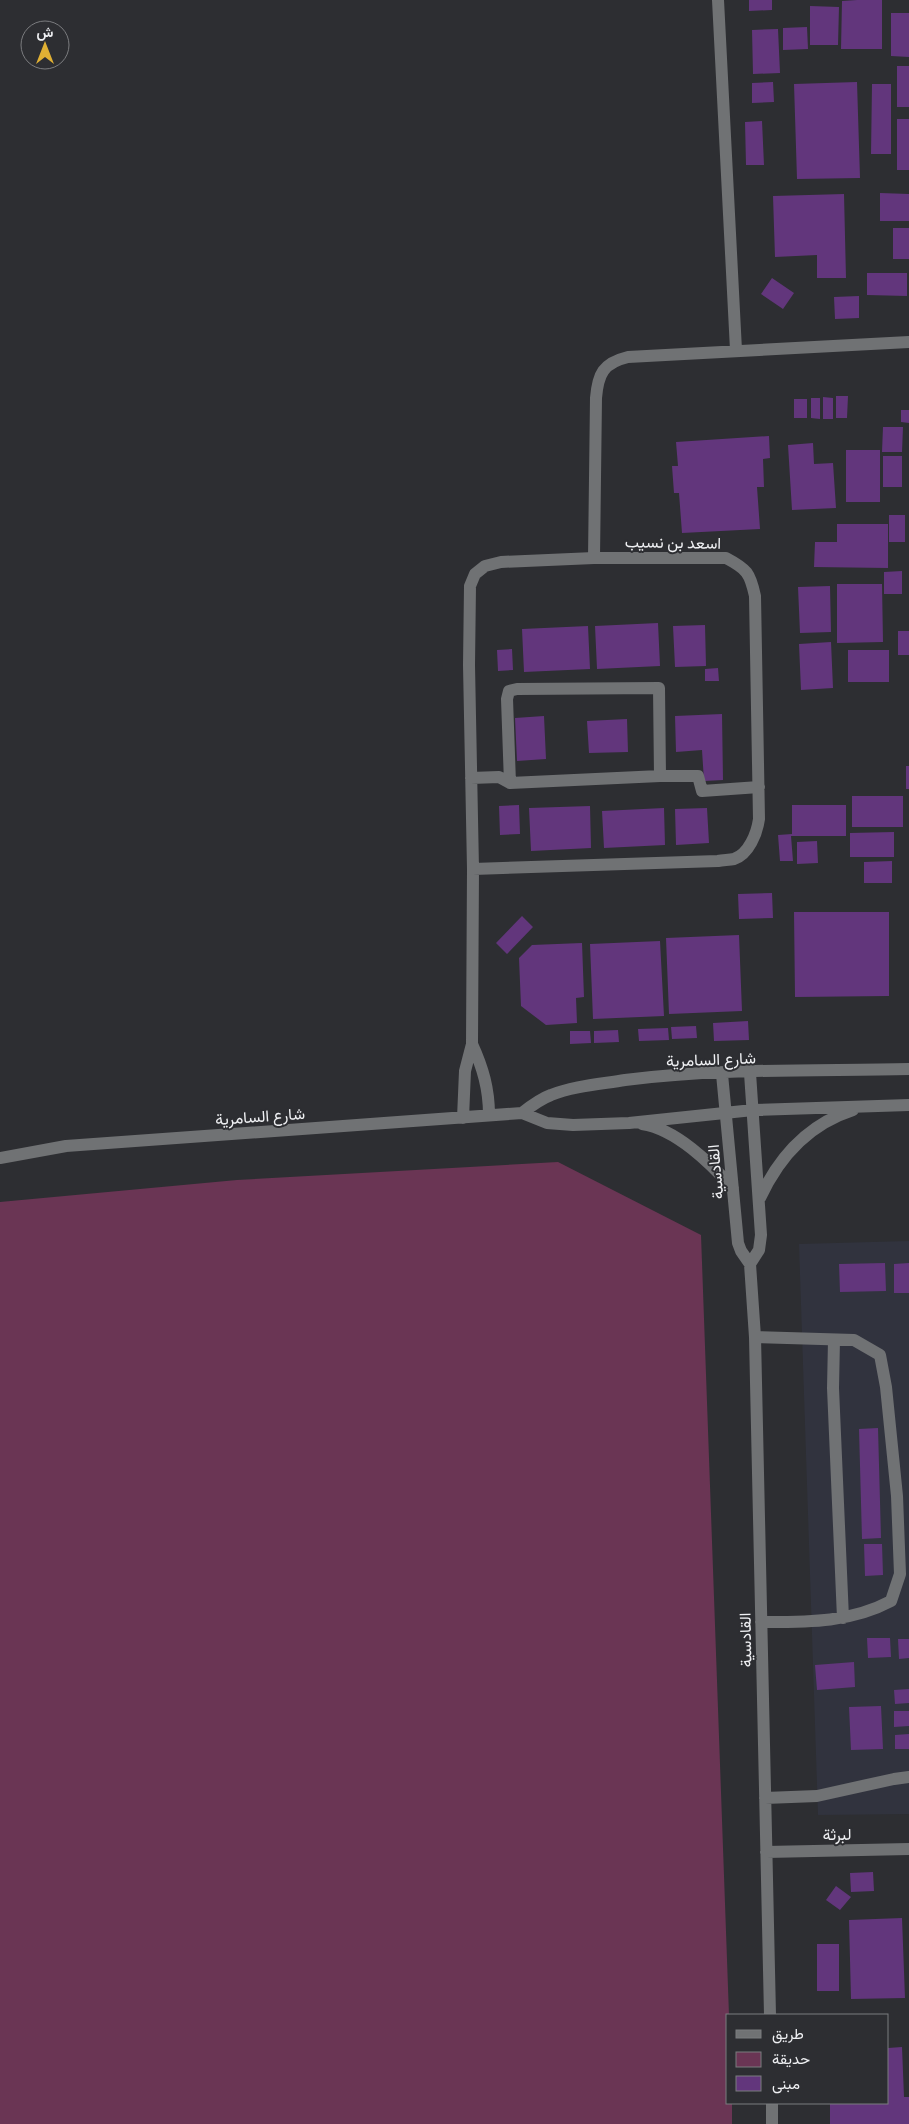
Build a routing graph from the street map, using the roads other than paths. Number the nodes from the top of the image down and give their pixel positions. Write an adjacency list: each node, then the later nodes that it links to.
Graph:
1 (718, 0): 3 (street)
2 (909, 342): 3 (street)
3 (736, 350): 4 (street)
4 (594, 558): 6 (street, اسعد بن نسيب); 8 (street, اسعد بن نسيب)
5 (660, 776): 7 (street); 7 (street); 8 (street)
6 (471, 778): 7 (street); 9 (street)
7 (510, 783)
8 (758, 787): 9 (street, اسعد بن نسيب)
9 (474, 869): 10 (street)
10 (472, 1044): 19 (street); 20 (street)
11 (909, 1069): 12 (street, شارع السامرية)
12 (750, 1073): 13 (street, شارع السامرية); 16 (street, القادسية)
13 (722, 1074): 17 (street, شارع السامرية); 18 (street, القادسية)
14 (909, 1105): 15 (street, شارع السامرية)
15 (864, 1106): 16 (street, شارع السامرية); 24 (street)
16 (753, 1110): 18 (street, شارع السامرية); 24 (street, القادسية)
17 (522, 1113): 19 (street, شارع السامرية); 21 (street, شارع السامرية)
18 (726, 1113): 21 (street, شارع السامرية); 23 (street, القادسية)
19 (489, 1115): 20 (street, شارع السامرية)
20 (463, 1118): 22 (street, شارع السامرية)
21 (629, 1122): 23 (street)
22 (0, 1158)
23 (733, 1188): 25 (street, القادسية)
24 (758, 1200): 25 (street, القادسية)
25 (750, 1264): 26 (street, القادسية)
26 (756, 1337): 27 (street); 29 (street, القادسية)
27 (834, 1340): 28 (street); 28 (street)
28 (842, 1618): 29 (street)
29 (761, 1622): 31 (street, القادسية)
30 (909, 1777): 31 (street)
31 (765, 1798): 33 (street, القادسية)
32 (909, 1849): 33 (street, لبرثة)
33 (766, 1852): 34 (street, القادسية)
34 (770, 2014)
35 (772, 2104): 36 (street)
36 (772, 2124)

